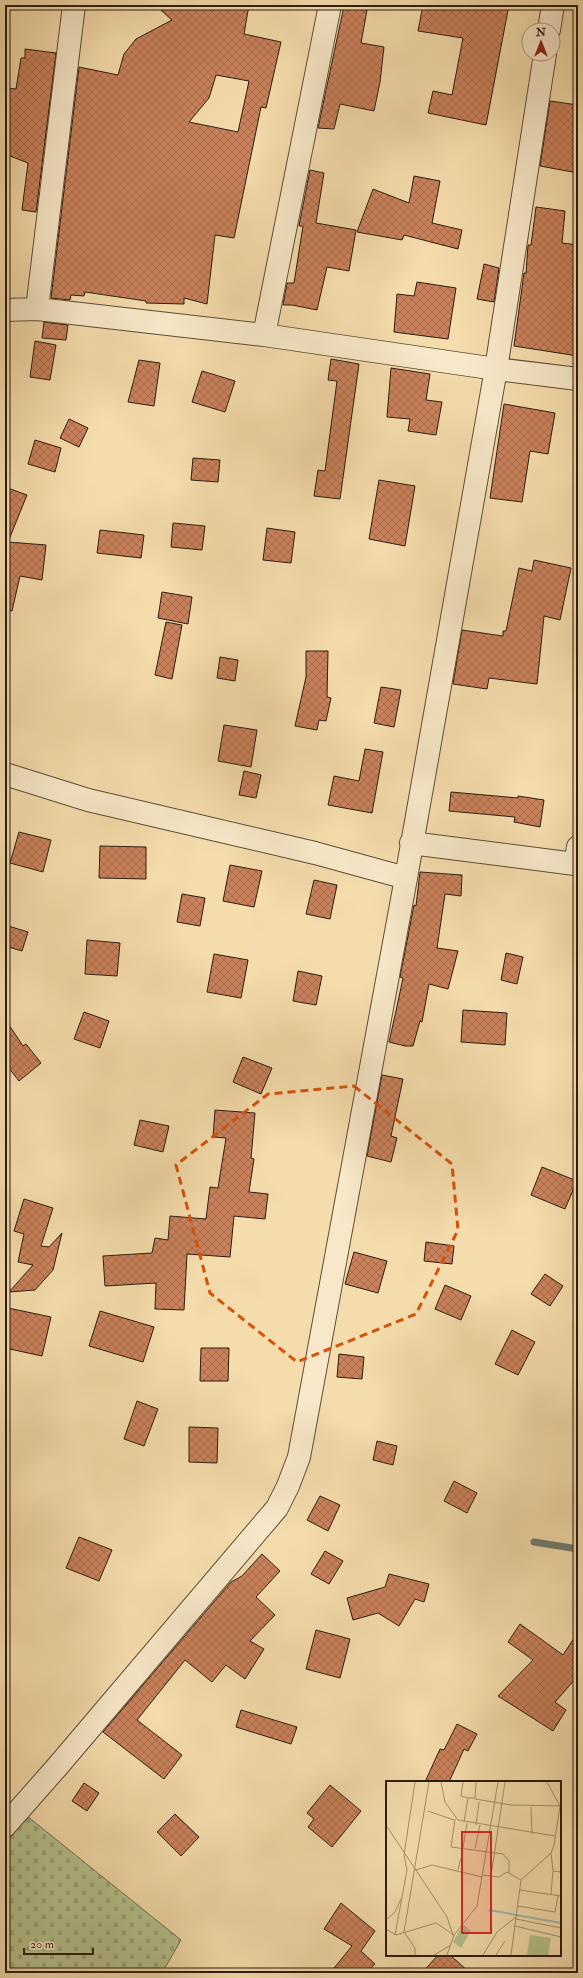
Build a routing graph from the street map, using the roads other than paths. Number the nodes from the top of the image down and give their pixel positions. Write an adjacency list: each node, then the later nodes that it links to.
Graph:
1 (74, 5): 6 (street)
2 (330, 5): 8 (street)
3 (553, 5): 4 (street)
4 (550, 22)
5 (544, 62): 9 (street)
6 (37, 309): 7 (street); 8 (street)
7 (5, 310)
8 (264, 335): 9 (street)
9 (496, 369): 10 (street); 12 (street)
10 (578, 380)
11 (5, 774): 14 (street)
12 (412, 843): 13 (street); 14 (street)
13 (577, 858)
14 (406, 878): 15 (street)
15 (5, 1826)

